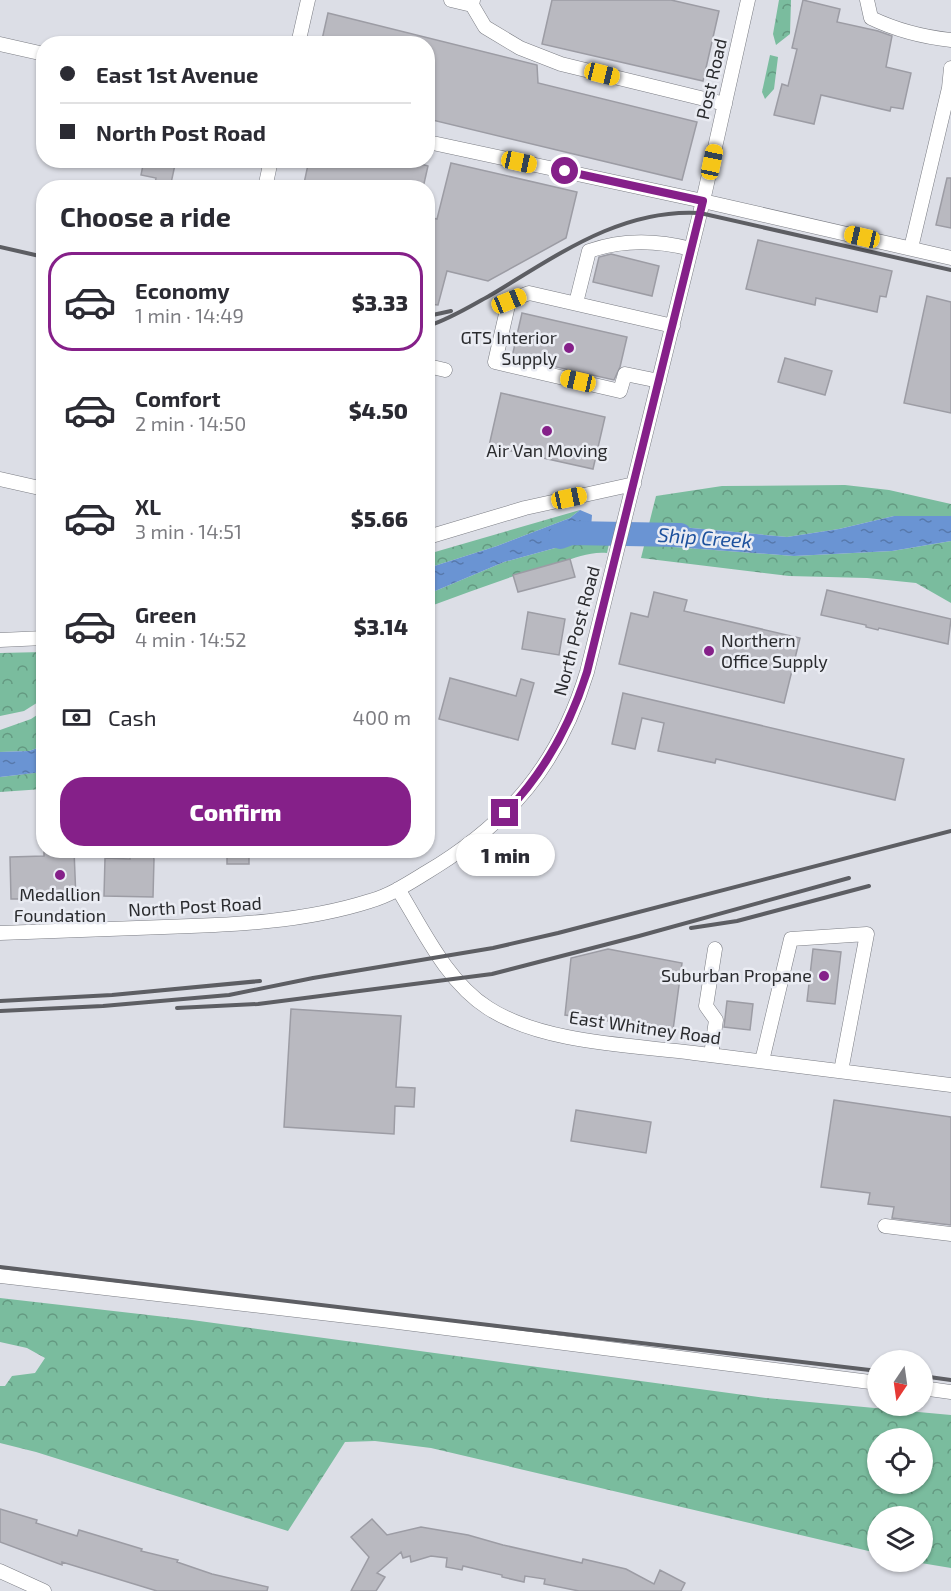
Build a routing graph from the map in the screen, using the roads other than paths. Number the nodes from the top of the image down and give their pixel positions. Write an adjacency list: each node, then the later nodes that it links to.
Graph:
1 (308, 0): 6 (street)
2 (451, 0): 5 (street)
3 (748, 0): 11 (street, Post Road)
4 (867, 0): 7 (street)
5 (473, 2): 11 (street)
6 (300, 36)
7 (951, 40)
8 (0, 44): 9 (street)
9 (36, 52)
10 (951, 68): 14 (street)
11 (725, 104): 13 (street, Post Road)
12 (435, 144): 13 (street)
13 (703, 201): 14 (street); 15 (street, North Post Road)
14 (911, 248): 16 (street)
15 (691, 249): 17 (street); 18 (street, North Post Road)
16 (951, 258)
17 (576, 303): 18 (street); 21 (street)
18 (673, 326): 21 (street, North Post Road)
19 (435, 368): 20 (street)
20 (445, 370)
21 (659, 381): 23 (street, North Post Road)
22 (0, 479): 24 (street)
23 (634, 484): 25 (street); 28 (street, North Post Road)
24 (36, 487)
25 (435, 535)
26 (36, 638): 27 (street)
27 (0, 640)
28 (398, 890): 29 (street, North Post Road); 31 (street, East Whitney Road)
29 (0, 933)
30 (715, 949): 31 (street)
31 (711, 1055): 32 (street, East Whitney Road)
32 (762, 1061): 33 (street, East Whitney Road); 33 (street)
33 (841, 1071): 34 (street, East Whitney Road)
34 (951, 1085)
35 (885, 1226): 36 (street)
36 (951, 1234)
37 (0, 1276): 38 (street)
38 (867, 1382)
39 (933, 1390): 40 (street)
40 (951, 1392)
41 (0, 1571): 42 (street)
42 (44, 1591)

